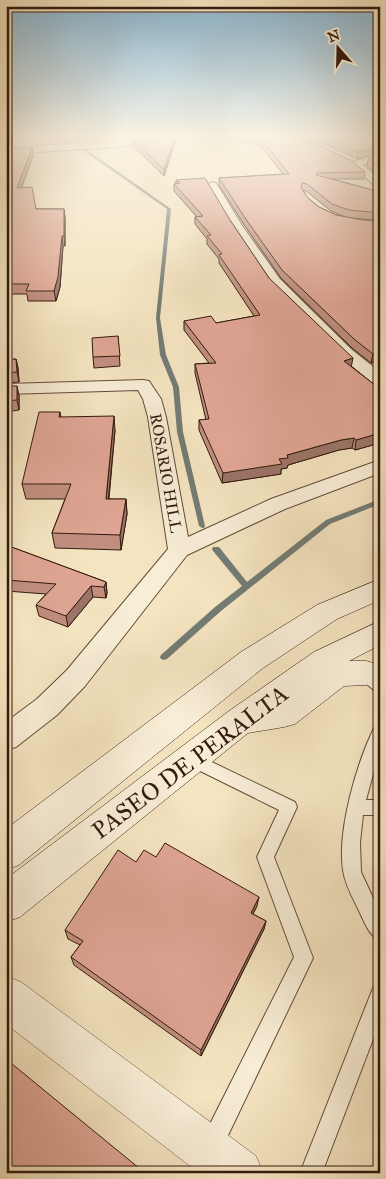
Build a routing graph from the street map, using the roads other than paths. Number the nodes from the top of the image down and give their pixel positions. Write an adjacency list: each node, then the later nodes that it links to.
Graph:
1 (216, 192): 2 (street)
2 (380, 381)
3 (6, 389): 5 (street, ROSARIO HILL)
4 (380, 466): 5 (street)
5 (179, 550): 12 (street)
6 (380, 589): 16 (main road, PASEO DE PERALTA)
7 (380, 632): 8 (main road, PASEO DE PERALTA)
8 (340, 652): 9 (lane); 10 (main road, PASEO DE PERALTA)
9 (373, 680): 10 (main road)
10 (240, 721): 13 (main road, PASEO DE PERALTA)
11 (380, 730): 15 (lane)
12 (6, 738)
13 (192, 759): 17 (main road, PASEO DE PERALTA); 21 (lane)
14 (380, 806): 15 (lane)
15 (357, 808): 18 (lane)
16 (6, 852)
17 (6, 903)
18 (380, 931)
19 (380, 995): 22 (lane)
20 (6, 997): 21 (main road)
21 (224, 1161)
22 (311, 1173)

